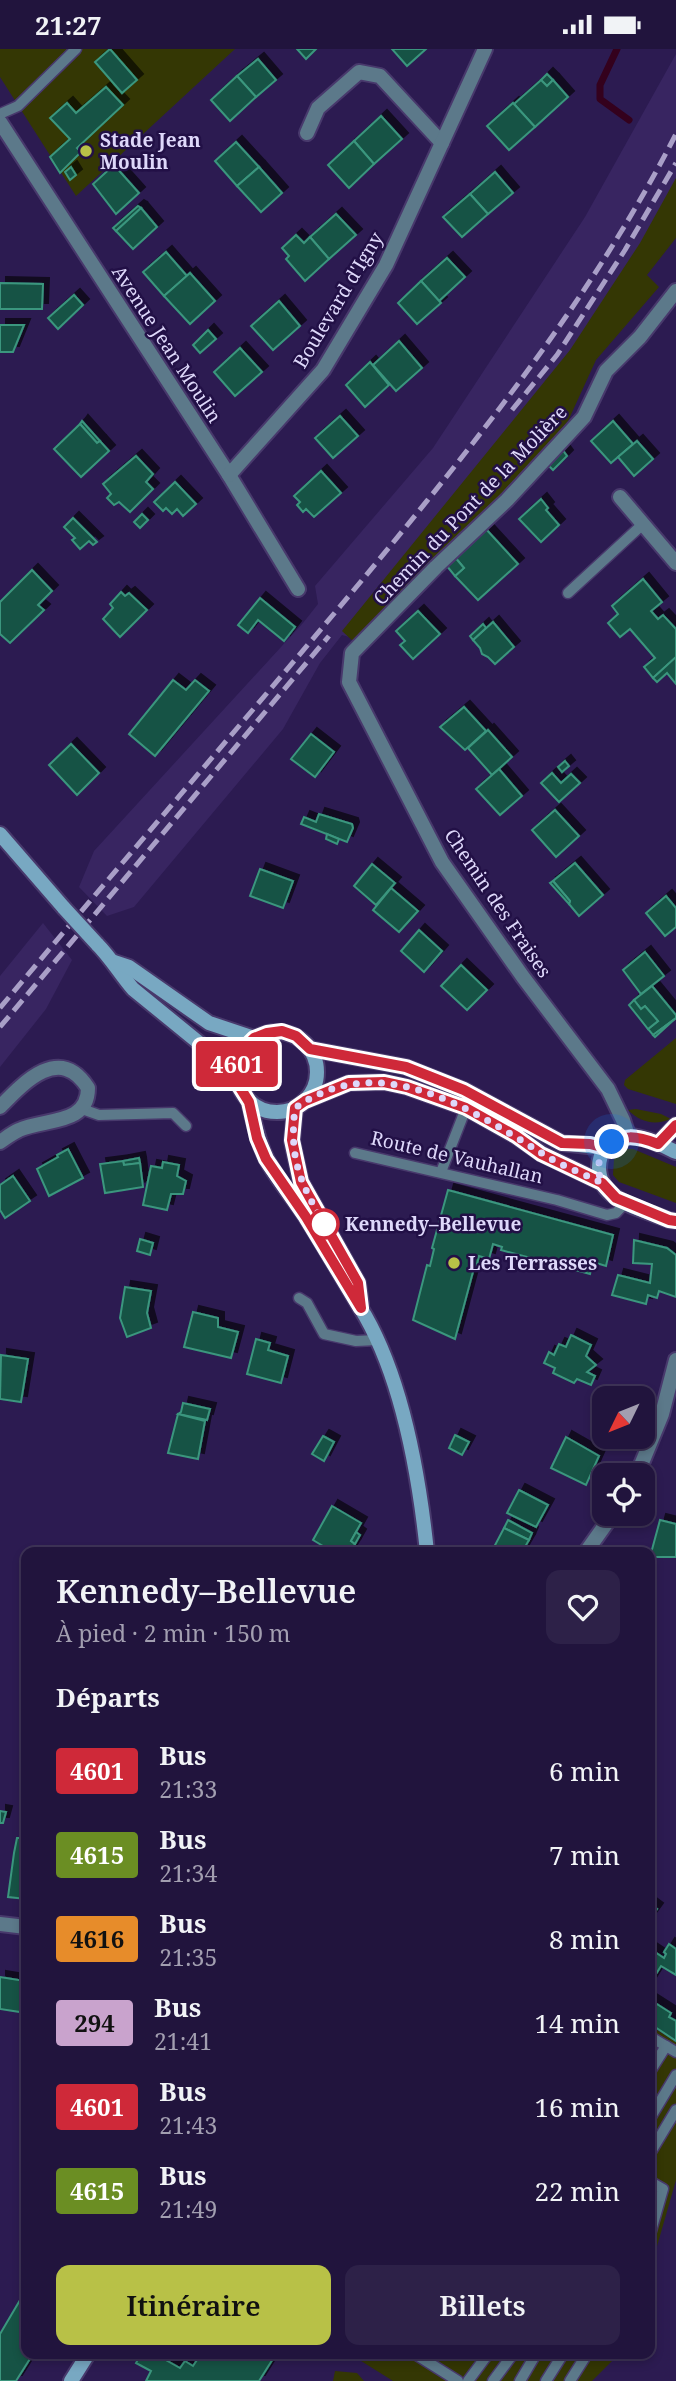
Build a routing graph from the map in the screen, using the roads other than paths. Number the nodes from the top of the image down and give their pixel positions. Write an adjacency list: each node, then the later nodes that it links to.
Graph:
1 (76, 49): 3 (lane)
2 (485, 49): 6 (street, Boulevard d'Igny)
3 (0, 114)
4 (0, 122): 8 (street, Avenue Jean Moulin)
5 (307, 133): 6 (street)
6 (442, 143): 8 (street, Boulevard d'Igny)
7 (676, 291): 14 (street, Chemin du Pont de la Molière)
8 (229, 475): 12 (street, Avenue Jean Moulin)
9 (620, 497): 10 (street)
10 (643, 524): 11 (street); 13 (lane)
11 (676, 563)
12 (298, 589)
13 (568, 593)
14 (349, 682): 27 (street, Chemin des Fraises)
15 (0, 834): 16 (main road, bridge)
16 (114, 961): 17 (main road); 19 (main road)
17 (254, 1038): 18 (main road); 19 (main road)
18 (310, 1049): 21 (main road); 30 (main road, Route de Vauhallan)
19 (236, 1073): 20 (main road)
20 (249, 1102): 21 (main road); 38 (main road)
21 (300, 1105): 23 (main road, Route de Vauhallan); 38 (main road)
22 (0, 1107): 24 (street)
23 (466, 1108): 33 (lane); 34 (main road, Route de Vauhallan)
24 (82, 1109): 26 (lane); 28 (street)
25 (676, 1125): 29 (main road)
26 (186, 1126)
27 (628, 1136): 29 (main road); 30 (main road)
28 (0, 1142)
29 (658, 1144): 31 (main road)
30 (605, 1148): 34 (main road)
31 (676, 1152)
32 (355, 1153): 33 (lane, Route de Vauhallan)
33 (441, 1172): 35 (lane, Route de Vauhallan)
34 (602, 1183): 35 (main road, Route de Vauhallan)
35 (626, 1202): 36 (main road, Route de Vauhallan)
36 (676, 1221)
37 (299, 1298): 39 (lane)
38 (361, 1308): 39 (main road)
39 (377, 1340): 43 (main road)
40 (676, 1360): 41 (street)
41 (642, 1463)
42 (604, 1526): 44 (street)
43 (427, 1547)
44 (590, 1547)
45 (0, 1924): 46 (street)
46 (21, 1926)
47 (655, 2040): 48 (lane)
48 (666, 2046): 49 (lane); 50 (lane)
49 (676, 2052)
50 (655, 2063)
51 (676, 2075): 52 (lane)
52 (655, 2110)
53 (676, 2110): 54 (lane)
54 (655, 2145)
55 (655, 2184): 56 (lane)
56 (663, 2189): 57 (lane); 58 (lane)
57 (655, 2202)
58 (655, 2217)
59 (85, 2359): 66 (main road)
60 (423, 2359): 67 (lane)
61 (484, 2359): 68 (lane)
62 (509, 2359): 69 (lane)
63 (534, 2359): 70 (lane)
64 (560, 2359): 71 (lane)
65 (584, 2359): 72 (lane)
66 (71, 2381)
67 (458, 2381)
68 (468, 2381)
69 (493, 2381)
70 (520, 2381)
71 (546, 2381)
72 (570, 2381)

